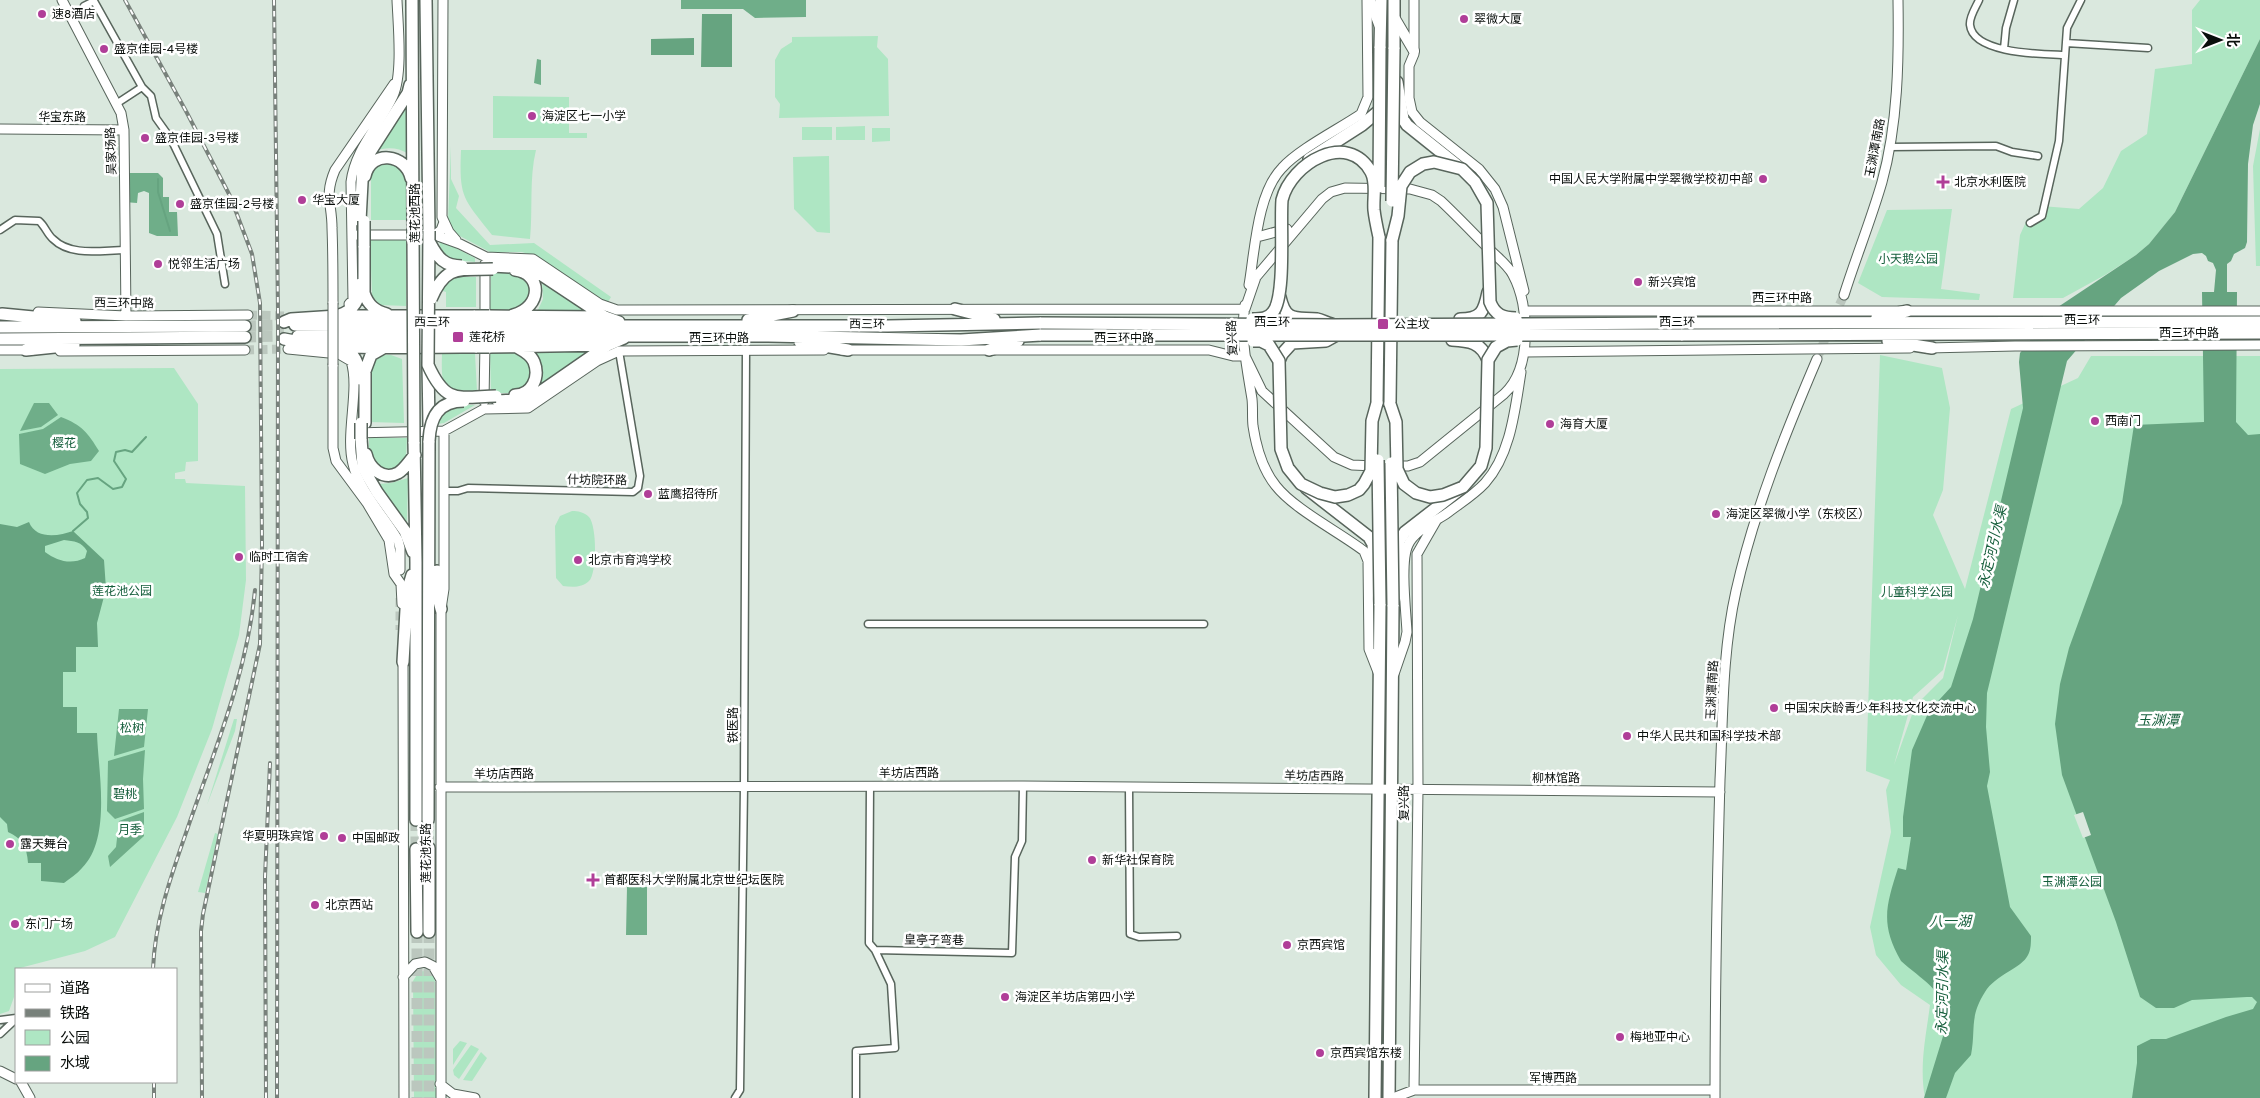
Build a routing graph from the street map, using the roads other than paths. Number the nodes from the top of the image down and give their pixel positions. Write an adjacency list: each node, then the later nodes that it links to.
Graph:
1 (62, 0): 31 (street, 吴家场路)
2 (397, 0): 29 (street)
3 (405, 0): 20 (highway)
4 (412, 0): 20 (highway, 莲花池西路)
5 (426, 0): 18 (highway, 莲花池西路)
6 (432, 0): 18 (highway)
7 (443, 0): 41 (street)
8 (1368, 0): 19 (main road); 47 (street, 复兴路)
9 (1381, 0): 19 (highway, 复兴路)
10 (1414, 0): 25 (street)
11 (1898, 0): 35 (street, 玉渊潭南路)
12 (1979, 0): 24 (street)
13 (2014, 0): 24 (street)
14 (2081, 0): 21 (street)
15 (2086, 0): 21 (street)
16 (84, 6): 30 (street)
17 (1395, 6): 25 (main road); 27 (highway, 复兴路, bridge)
18 (426, 22): 46 (highway, 莲花池西路)
19 (1381, 29): 32 (highway, 复兴路, bridge)
20 (412, 35): 28 (highway, 莲花池西路)
21 (2067, 35): 22 (street)
22 (2066, 43): 23 (street); 26 (street)
23 (2148, 48)
24 (2004, 49): 26 (street)
25 (1414, 51): 64 (street)
26 (2064, 55): 42 (street)
27 (1394, 62): 38 (highway, bridge); 49 (highway, 复兴路, bridge)
28 (413, 76): 39 (highway, 莲花池西路); 40 (highway)
29 (398, 78): 45 (street); 131 (street, bridge)
30 (142, 87): 31 (street); 54 (street)
31 (116, 104): 34 (street, 吴家场路)
32 (1380, 110): 37 (highway, bridge); 48 (highway, 复兴路, bridge)
33 (0, 129): 34 (street, 华宝东路)
34 (124, 130): 52 (street, 吴家场路)
35 (1889, 147): 36 (street); 56 (street, 玉渊潭南路)
36 (2038, 156)
37 (1300, 168): 48 (highway, bridge); 57 (highway, bridge)
38 (1462, 169): 49 (highway, bridge); 55 (highway, bridge)
39 (413, 188): 40 (highway); 126 (highway, 莲花池西路, bridge)
40 (362, 221): 51 (highway, bridge)
41 (444, 222): 46 (street); 50 (street)
42 (2030, 223)
43 (1301, 224): 47 (street); 61 (street); 64 (street)
44 (0, 230): 52 (street)
45 (353, 235): 46 (street); 87 (street)
46 (431, 235): 50 (street); 53 (highway, bridge); 58 (highway, 莲花池西路, bridge)
47 (1257, 237): 61 (street, 复兴路)
48 (1379, 237): 119 (highway, 复兴路)
49 (1392, 240): 120 (highway, 复兴路)
50 (460, 244): 53 (street)
51 (363, 246): 70 (highway); 71 (highway)
52 (125, 250): 69 (street, 吴家场路)
53 (490, 264): 58 (highway, bridge); 63 (street); 72 (highway); 73 (highway); 121 (street)
54 (225, 284)
55 (1488, 292): 82 (highway, bridge); 86 (highway, bridge)
56 (1844, 294)
57 (1280, 297): 84 (highway, bridge); 85 (highway, bridge)
58 (429, 303): 117 (highway, 莲花池西路, bridge)
59 (955, 309): 60 (street); 63 (street); 76 (highway)
60 (1208, 309): 61 (street); 109 (street)
61 (1245, 309): 113 (street, 复兴路)
62 (2260, 310): 81 (street, 西三环中路)
63 (793, 311): 77 (highway)
64 (1524, 311): 65 (street, 西三环中路); 111 (street)
65 (1540, 311): 66 (street, 西三环中路); 112 (street)
66 (1568, 311): 67 (street, 西三环中路); 110 (street)
67 (1906, 311): 74 (highway); 80 (street, 西三环中路)
68 (1, 314): 69 (street, 西三环中路); 90 (highway)
69 (126, 316): 78 (street, 西三环中路)
70 (337, 316): 71 (highway); 87 (highway)
71 (396, 316): 88 (highway)
72 (506, 317): 73 (highway); 89 (highway)
73 (605, 317): 83 (highway)
74 (1856, 322): 80 (highway, 西三环); 82 (highway, 西三环, bridge)
75 (2260, 322): 81 (highway, 西三环)
76 (1008, 323): 77 (highway, 西三环); 84 (highway, 西三环, bridge)
77 (727, 325): 83 (highway, 西三环)
78 (246, 326): 90 (highway)
79 (0, 327): 90 (highway)
80 (2199, 328): 81 (highway, 西三环); 81 (street, 西三环中路); 94 (highway, 西三环); 101 (street, 西三环中路)
81 (2237, 328): 91 (highway, 西三环); 97 (street, 西三环中路)
82 (1539, 329): 86 (highway, 西三环, bridge); 94 (highway, 西三环, bridge); 115 (highway, bridge)
83 (629, 330): 89 (highway, 西三环); 93 (highway, 西三环); 96 (highway)
84 (1239, 330): 85 (highway, 西三环, bridge); 92 (highway, 西三环, bridge); 116 (highway, bridge)
85 (1334, 330): 86 (highway, 西三环, bridge); 116 (highway)
86 (1434, 330): 115 (highway)
87 (285, 331): 88 (highway, 西三环); 98 (highway); 125 (street)
88 (476, 331): 89 (highway, bridge); 89 (highway, bridge); 99 (highway)
89 (489, 331): 100 (highway)
90 (136, 333): 95 (highway); 103 (highway)
91 (2260, 333)
92 (1038, 335): 93 (highway, 西三环); 108 (highway)
93 (768, 336): 107 (highway)
94 (1854, 336): 101 (highway)
95 (0, 339)
96 (608, 345): 100 (highway); 118 (highway)
97 (2260, 345)
98 (338, 346): 99 (highway); 122 (highway)
99 (388, 346): 122 (highway)
100 (515, 346): 118 (highway)
101 (1932, 348): 110 (street)
102 (0, 350): 103 (street)
103 (26, 350): 104 (street)
104 (245, 350)
105 (619, 350): 106 (street, 西三环中路); 121 (street, 西三环中路); 130 (street, 什坊院环路)
106 (746, 350): 107 (street, 西三环中路); 144 (street, 铁医路)
107 (848, 350): 108 (street, 西三环中路)
108 (989, 350): 109 (street, 西三环中路)
109 (1209, 350): 113 (street, 西三环中路)
110 (1568, 351): 112 (street)
111 (1525, 352): 112 (street); 113 (street); 132 (street, 复兴路)
112 (1540, 352)
113 (1245, 356): 142 (street, 复兴路)
114 (1817, 359): 152 (street, 玉渊潭南路)
115 (1488, 360): 129 (highway, bridge)
116 (1279, 361): 128 (highway, bridge)
117 (428, 365): 118 (highway, bridge); 123 (highway, 莲花池西路, bridge)
118 (497, 398): 123 (highway, bridge)
119 (1378, 404): 128 (highway, bridge); 136 (highway, 复兴路, bridge)
120 (1390, 404): 129 (highway, bridge); 137 (highway, 复兴路, bridge)
121 (484, 409): 124 (street, 西三环中路)
122 (363, 423): 125 (highway)
123 (429, 426): 133 (highway, 莲花池东路, bridge)
124 (444, 431): 125 (street, 西三环中路); 130 (street, 莲花池东路)
125 (359, 436): 127 (highway); 131 (street); 134 (highway)
126 (414, 442): 127 (highway, 莲花池东路)
127 (415, 455): 134 (highway, 莲花池东路)
128 (1301, 484): 136 (highway, bridge)
129 (1463, 487): 137 (highway, bridge)
130 (444, 491): 138 (street, 莲花池东路)
131 (370, 502): 135 (street); 141 (street, 莲花池东路)
132 (1436, 521): 143 (street, 复兴路); 151 (street, 复兴路)
133 (430, 541): 138 (highway); 154 (highway, 莲花池东路)
134 (416, 562): 141 (highway); 153 (highway, 莲花池东路)
135 (400, 570)
136 (1380, 604): 142 (highway, 复兴路)
137 (1393, 605): 143 (highway, 复兴路)
138 (441, 609): 147 (street, 莲花池东路)
139 (868, 624): 140 (street)
140 (1204, 624)
141 (403, 662): 161 (street, 莲花池东路)
142 (1379, 673): 149 (highway, 复兴路)
143 (1393, 676): 150 (highway, 复兴路)
144 (744, 786): 145 (street, 羊坊店西路); 147 (street, 羊坊店西路); 177 (street, 铁医路)
145 (870, 786): 146 (street, 羊坊店西路); 160 (street)
146 (1023, 786): 148 (street, 羊坊店西路); 160 (street, 皇亭子弯巷)
147 (440, 787): 162 (street, 莲花池东路)
148 (1129, 787): 149 (street, 羊坊店西路); 159 (street)
149 (1377, 789): 150 (street, 羊坊店西路); 179 (highway, 复兴路)
150 (1392, 789): 151 (street, 柳林馆路); 180 (highway, 复兴路)
151 (1418, 789): 152 (street, 柳林馆路); 170 (street, 复兴路)
152 (1720, 792): 173 (street, 玉渊潭南路)
153 (416, 820)
154 (428, 820)
155 (428, 848): 158 (highway, 莲花池东路)
156 (416, 849): 157 (highway, 莲花池东路)
157 (417, 932)
158 (429, 932)
159 (1177, 936)
160 (875, 950): 178 (street)
161 (403, 977): 162 (street); 175 (street, 莲花池东路)
162 (440, 978): 172 (street, 莲花池东路)
163 (15, 1018): 165 (street)
164 (15, 1019): 166 (street)
165 (0, 1020)
166 (0, 1034)
167 (0, 1071): 168 (street)
168 (15, 1078)
169 (21, 1083): 174 (street)
170 (1414, 1090): 171 (street, 军博西路); 181 (street, 军博西路)
171 (1430, 1090): 173 (street, 军博西路); 182 (street)
172 (442, 1091): 176 (street)
173 (1715, 1094)
174 (30, 1098)
175 (404, 1098)
176 (475, 1098)
177 (735, 1098)
178 (856, 1098)
179 (1375, 1098)
180 (1389, 1098)
181 (1393, 1098)
182 (1421, 1098)

